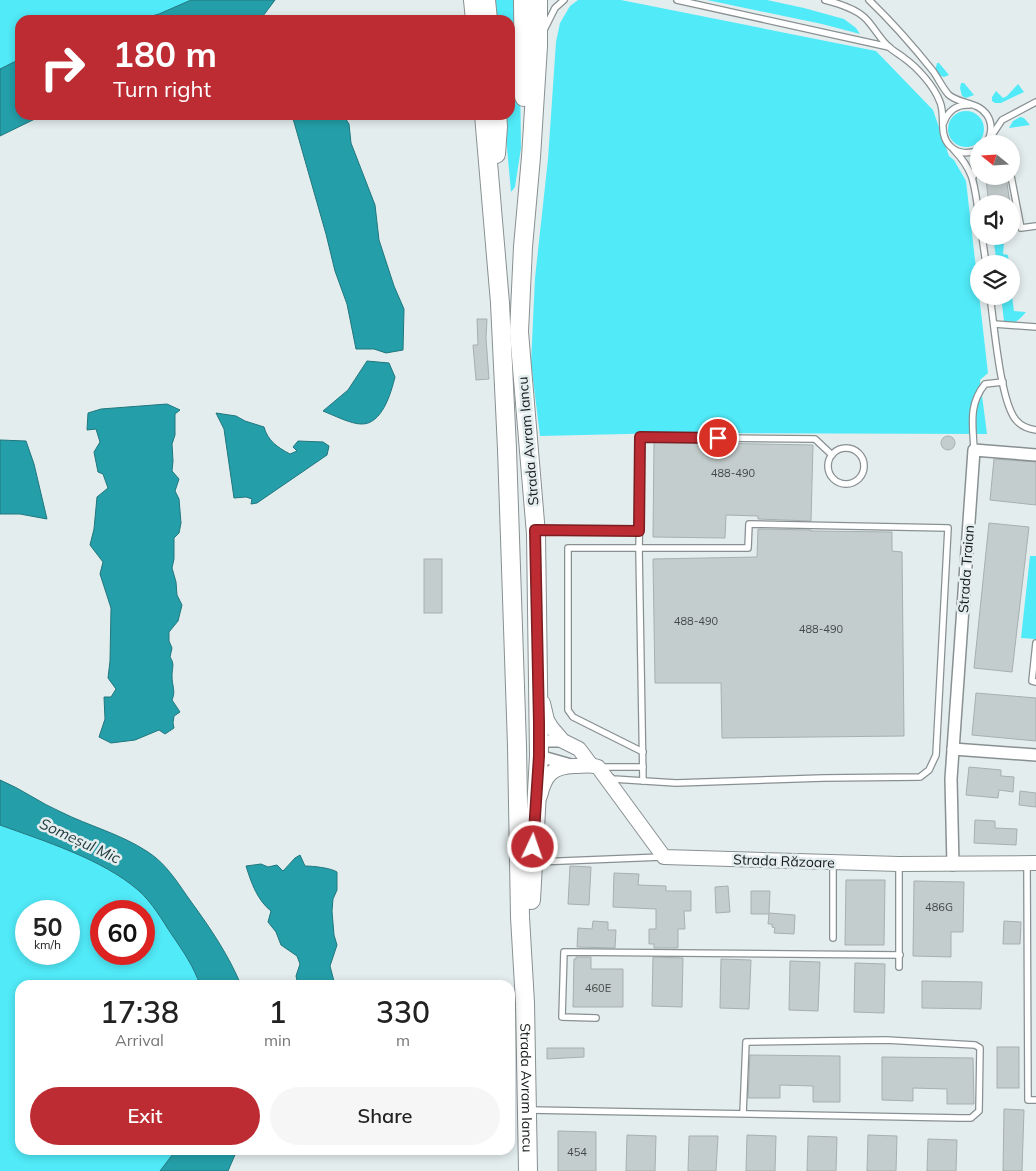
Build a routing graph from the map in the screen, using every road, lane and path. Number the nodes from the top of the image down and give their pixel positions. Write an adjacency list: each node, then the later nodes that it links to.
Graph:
1 (473, 0): 9 (main road)
2 (486, 0): 10 (main road)
3 (523, 0): 22 (main road)
4 (538, 0): 11 (main road, Strada Avram Iancu)
5 (564, 0): 11 (lane)
6 (677, 0): 12 (lane)
7 (825, 0): 12 (lane)
8 (869, 0): 14 (lane)
9 (474, 15)
10 (488, 15)
11 (538, 46): 22 (main road, Strada Avram Iancu)
12 (889, 47): 17 (lane)
13 (1036, 102): 19 (lane)
14 (973, 105): 17 (lane); 18 (lane)
15 (484, 120): 25 (main road, Strada Avram Iancu)
16 (497, 120): 25 (main road)
17 (943, 126): 20 (lane)
18 (988, 135)
19 (991, 135)
20 (950, 145): 21 (lane); 23 (lane)
21 (970, 152)
22 (531, 157): 35 (main road, Strada Avram Iancu)
23 (970, 171)
24 (1013, 185): 26 (lane)
25 (492, 200): 60 (main road, Strada Avram Iancu)
26 (1036, 226)
27 (991, 305): 28 (lane)
28 (994, 324): 29 (lane); 30 (lane)
29 (1036, 327)
30 (1003, 382): 31 (lane); 32 (lane)
31 (1036, 430)
32 (974, 450): 34 (street); 43 (street, Strada Traian)
33 (832, 455): 33 (lane); 36 (lane)
34 (1036, 455)
35 (535, 530): 36 (lane); 40 (main road, Strada Avram Iancu)
36 (639, 531): 37 (lane)
37 (639, 549): 44 (lane); 44 (lane); 49 (lane)
38 (1036, 643): 39 (lane)
39 (1036, 682)
40 (538, 686): 41 (street); 42 (main road, Strada Avram Iancu)
41 (563, 741): 42 (street); 47 (street)
42 (539, 749): 46 (street); 50 (main road, Strada Avram Iancu)
43 (953, 749): 45 (street); 56 (street, Strada Traian)
44 (643, 752): 48 (lane)
45 (1036, 755)
46 (574, 766): 47 (street); 50 (street)
47 (595, 766): 48 (lane); 49 (lane); 51 (street)
48 (643, 767): 49 (lane)
49 (643, 781)
50 (535, 816): 52 (main road, Strada Avram Iancu)
51 (664, 857): 52 (lane, Strada Răzoare); 53 (street, Strada Răzoare)
52 (532, 862): 60 (main road, Strada Avram Iancu)
53 (832, 862): 54 (street, Strada Răzoare); 57 (lane)
54 (899, 864): 56 (street, Strada Răzoare); 58 (lane)
55 (1032, 864): 56 (street, Strada Răzoare); 62 (lane)
56 (953, 865)
57 (833, 938)
58 (900, 955): 59 (lane); 61 (lane)
59 (899, 967)
60 (525, 1003): 63 (main road, Strada Avram Iancu)
61 (596, 1018)
62 (1036, 1100)
63 (527, 1110): 64 (lane); 65 (main road, Strada Avram Iancu)
64 (743, 1114): 64 (lane)
65 (528, 1171)

